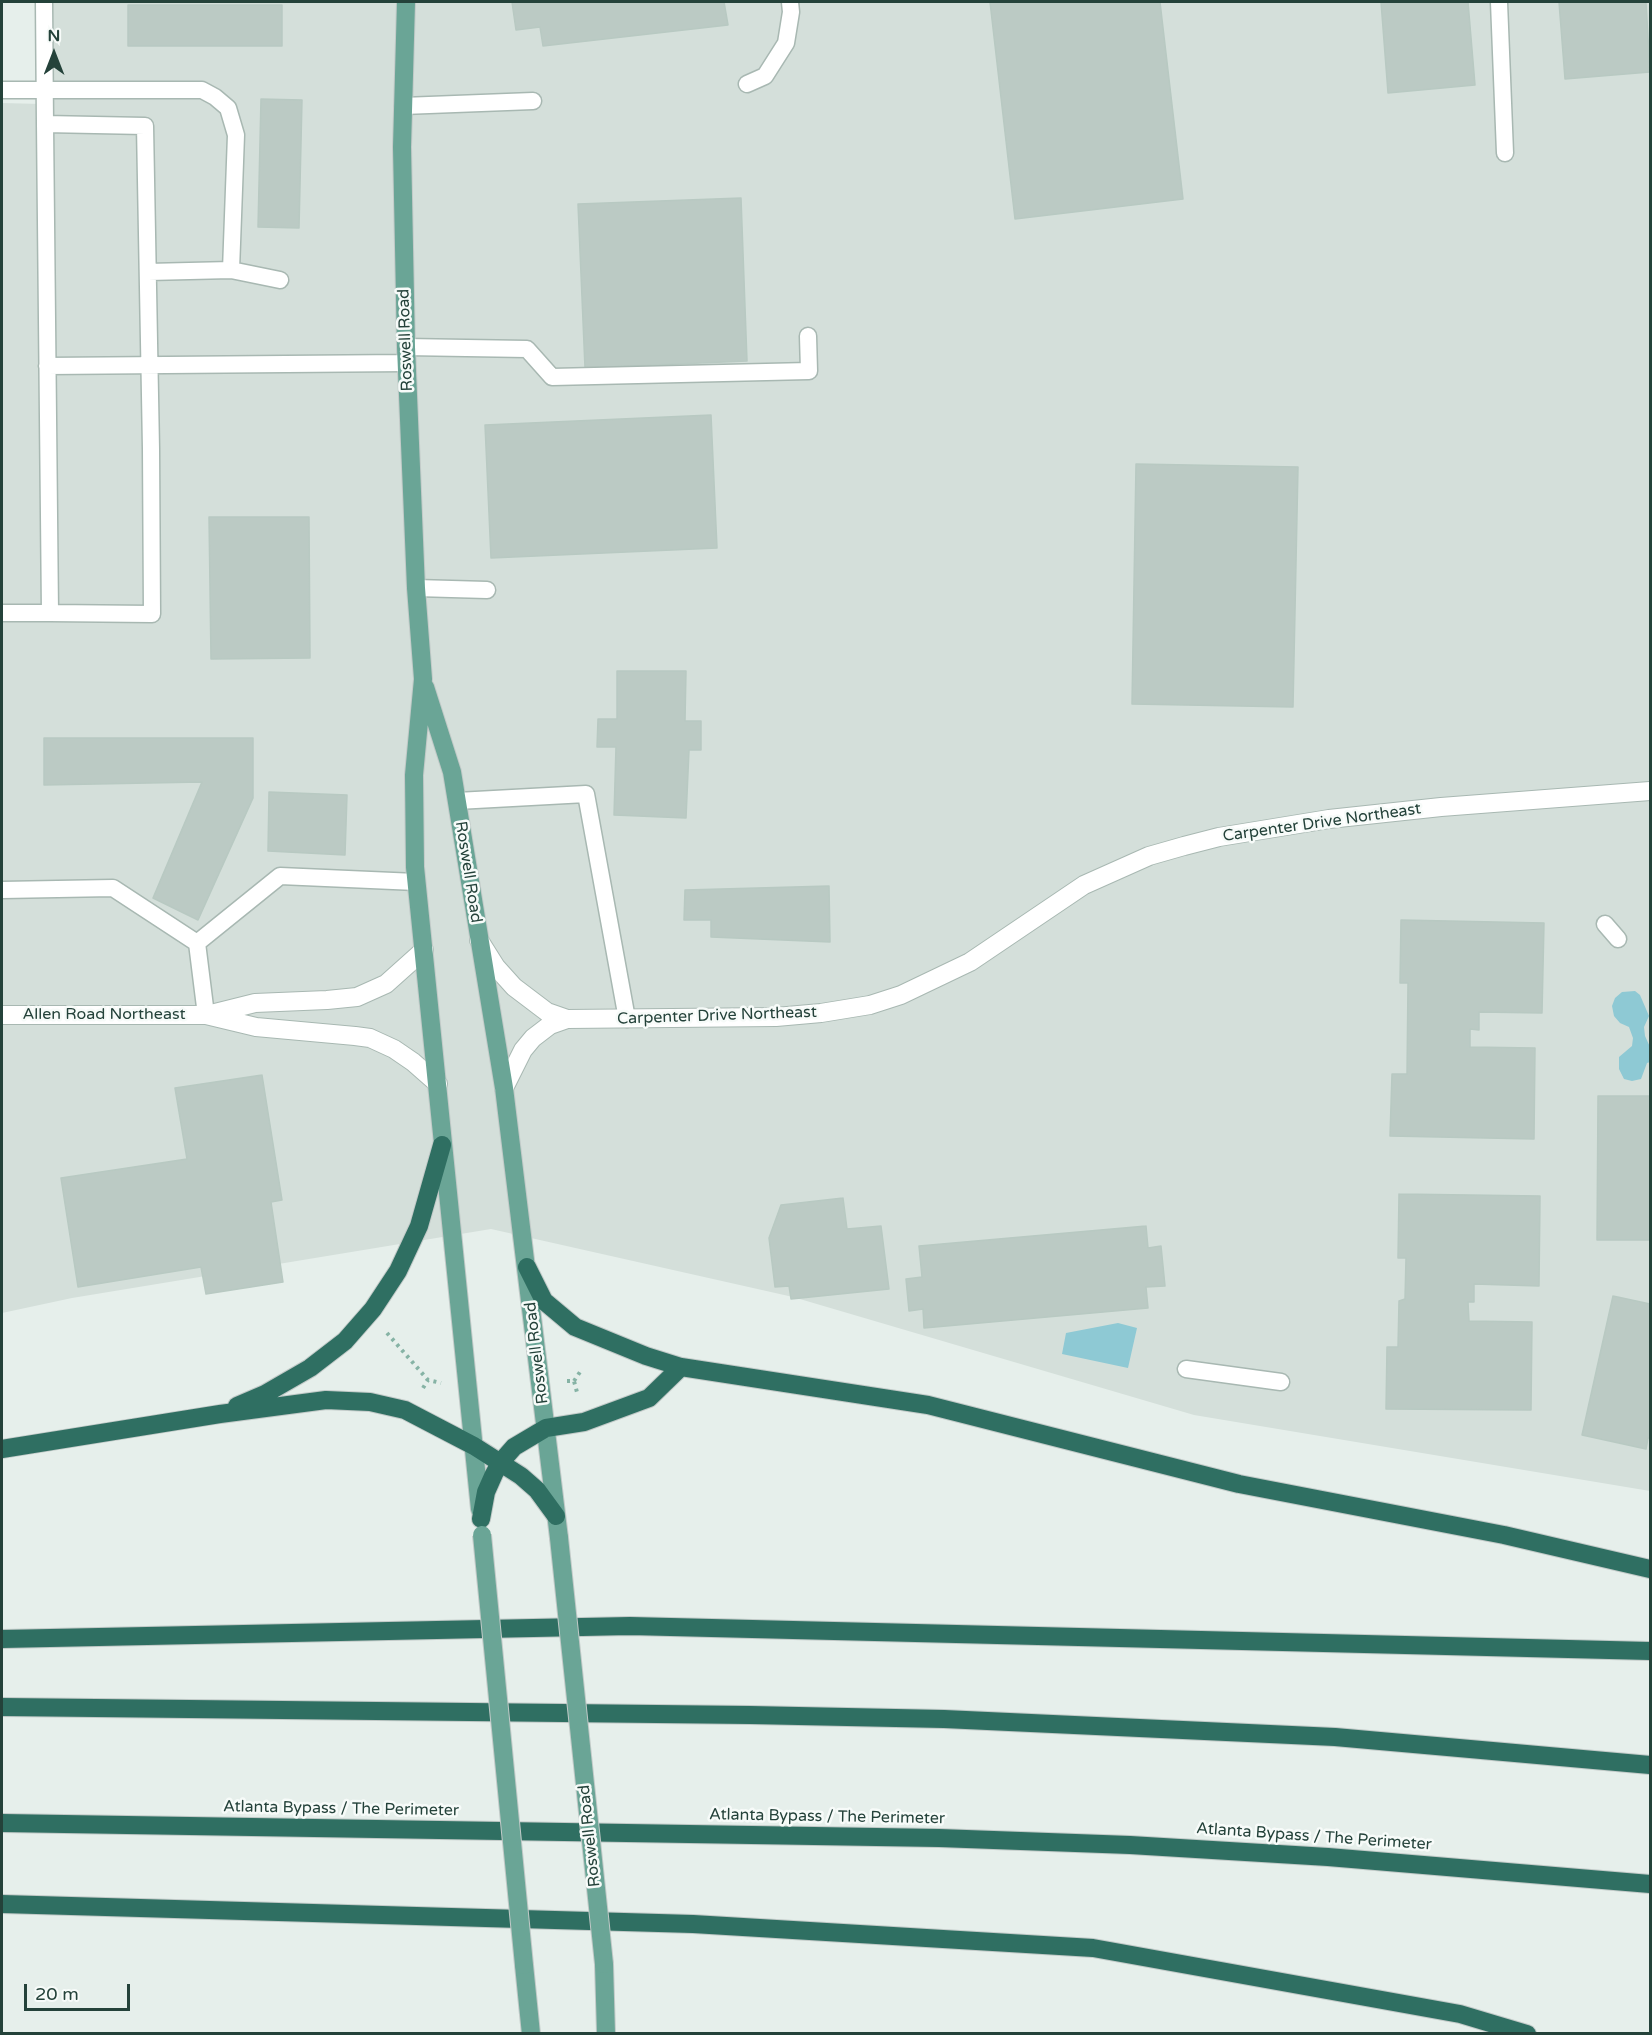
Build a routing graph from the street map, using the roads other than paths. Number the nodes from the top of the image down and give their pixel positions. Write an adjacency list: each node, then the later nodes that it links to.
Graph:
1 (44, 2): 7 (lane)
2 (406, 2): 9 (main road, Roswell Road)
3 (790, 2): 5 (lane)
4 (1499, 2): 11 (lane)
5 (747, 84)
6 (2, 90): 7 (lane)
7 (45, 90): 10 (lane); 12 (lane)
8 (533, 101): 9 (lane)
9 (403, 106): 16 (main road, Roswell Road)
10 (45, 124): 13 (lane); 18 (lane)
11 (1505, 153)
12 (231, 270): 13 (lane); 14 (lane)
13 (148, 272): 17 (lane)
14 (280, 280)
15 (808, 336): 16 (lane)
16 (406, 355): 17 (lane); 19 (main road, Roswell Road)
17 (150, 365): 18 (lane); 21 (lane)
18 (47, 366): 21 (lane)
19 (416, 588): 20 (lane); 23 (main road, Roswell Road)
20 (487, 590)
21 (50, 613): 22 (lane)
22 (2, 614)
23 (423, 679): 25 (main road, Roswell Road); 26 (main road, Roswell Road)
24 (1650, 790): 36 (street, Carpenter Drive Northeast)
25 (457, 801): 30 (main road, Roswell Road); 36 (lane)
26 (416, 882): 31 (lane); 32 (main road, Roswell Road)
27 (2, 890): 31 (lane)
28 (1605, 924): 29 (lane)
29 (1618, 939)
30 (479, 940): 35 (street, Carpenter Drive Northeast); 38 (main road, Roswell Road)
31 (197, 943): 34 (lane)
32 (424, 950): 34 (street, Allen Road Northeast); 37 (main road, Roswell Road)
33 (2, 1015): 34 (street, Allen Road Northeast)
34 (206, 1015): 37 (street, Allen Road Northeast)
35 (567, 1019): 36 (street, Carpenter Drive Northeast); 38 (street, Carpenter Drive Northeast)
36 (627, 1019)
37 (438, 1084): 39 (main road, Roswell Road)
38 (504, 1088): 40 (main road, Roswell Road)
39 (442, 1145): 44 (highway); 46 (main road, Roswell Road)
40 (527, 1267): 41 (highway); 45 (main road, Roswell Road)
41 (681, 1367): 45 (highway); 51 (highway)
42 (1186, 1369): 43 (lane)
43 (1281, 1382)
44 (220, 1414): 46 (highway); 47 (highway)
45 (546, 1428): 48 (highway); 49 (main road, Roswell Road)
46 (474, 1446): 48 (highway); 50 (main road, Roswell Road)
47 (2, 1449)
48 (500, 1463): 49 (highway); 50 (highway)
49 (556, 1516): 60 (main road, Roswell Road, bridge)
50 (482, 1527): 59 (main road, Roswell Road, bridge)
51 (1650, 1569)
52 (2, 1639): 53 (highway)
53 (1650, 1651)
54 (2, 1707): 55 (highway)
55 (1650, 1765)
56 (2, 1823): 57 (highway, Atlanta Bypass / The Perimeter)
57 (1650, 1884)
58 (2, 1904): 61 (highway)
59 (531, 2034)
60 (606, 2034)
61 (1527, 2034)

